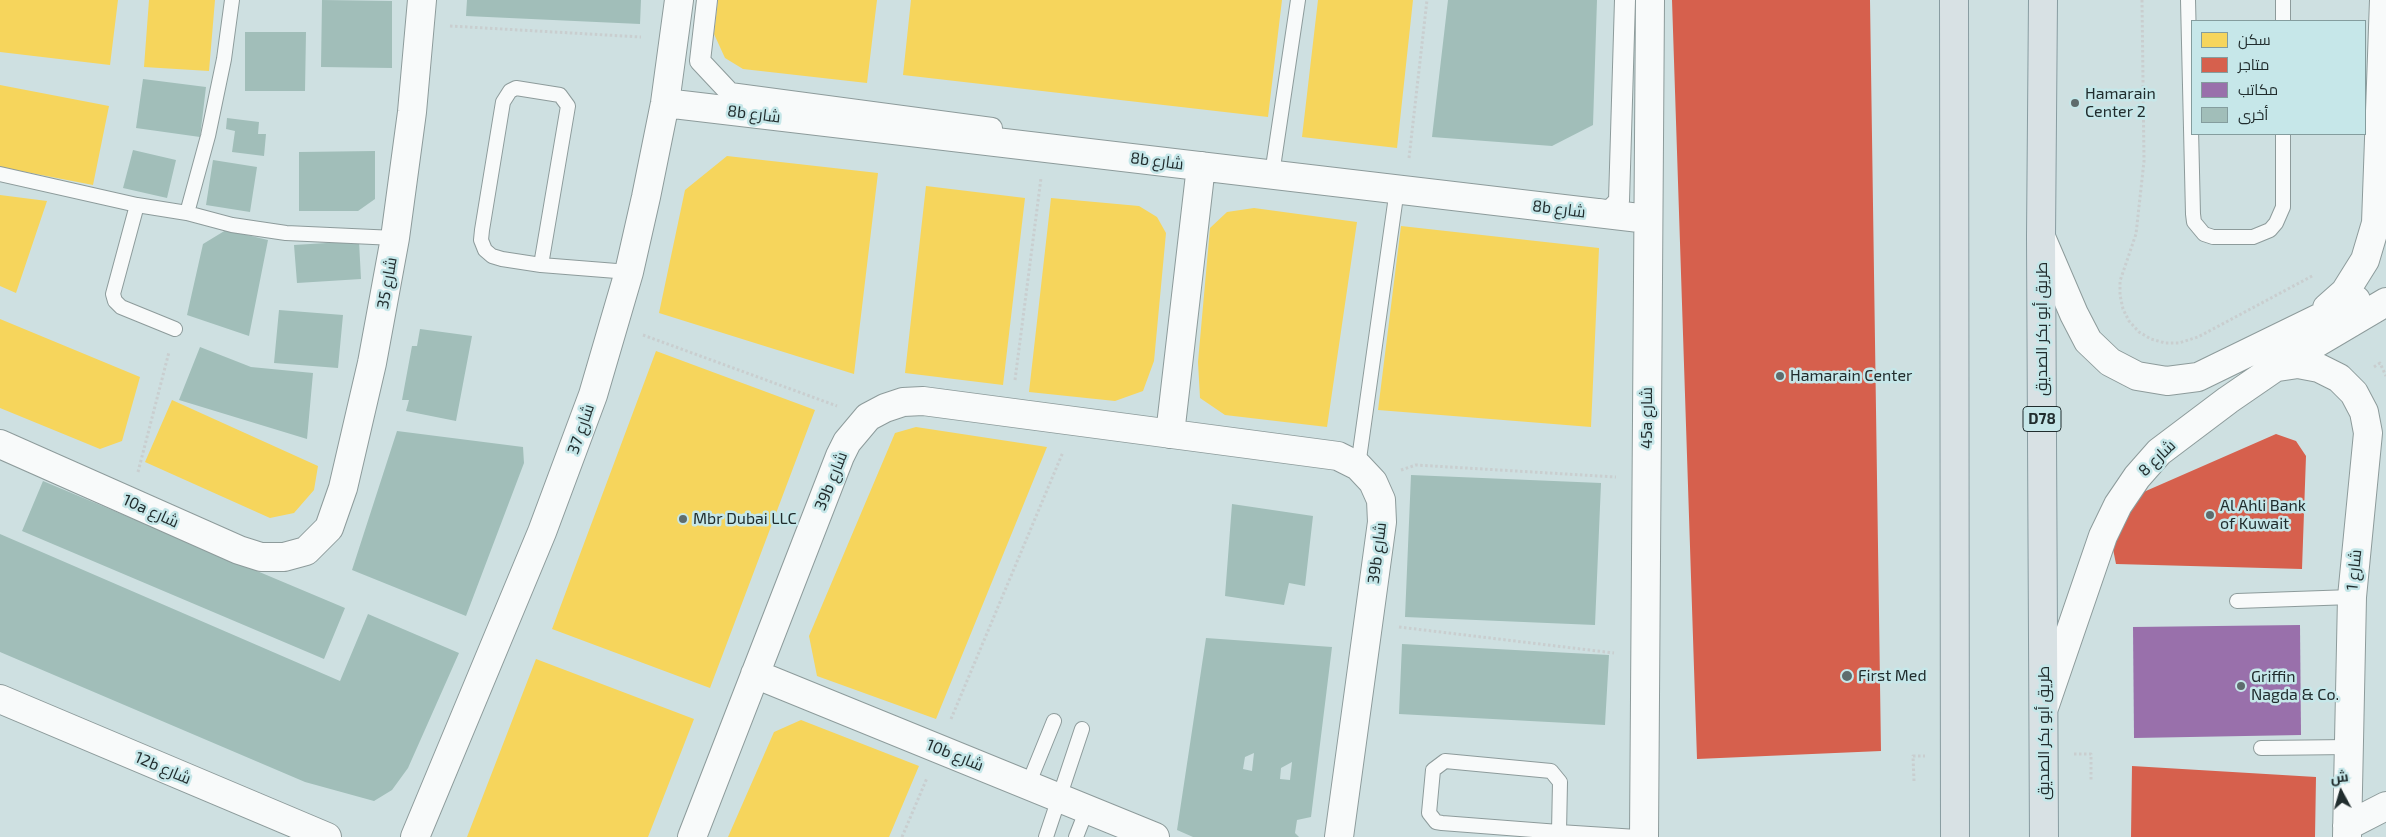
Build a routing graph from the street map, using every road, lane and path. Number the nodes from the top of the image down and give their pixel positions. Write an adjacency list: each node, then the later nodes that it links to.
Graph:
1 (232, 0): 26 (lane)
2 (679, 0): 15 (street, شارع 37)
3 (707, 0): 22 (street)
4 (1298, 0): 22 (lane)
5 (1427, 0): 24 (path)
6 (1624, 0): 24 (street)
7 (1650, 0): 27 (street, 45a شارع)
8 (1954, 0): 67 (main road)
9 (2043, 0): 28 (main road, طريق أبو بكر الصديق / D78)
10 (2188, 0): 17 (lane)
11 (2283, 0): 14 (lane)
12 (2384, 0): 34 (street)
13 (421, 12): 15 (path); 29 (street, شارع 35)
14 (2283, 20)
15 (674, 39): 16 (street, شارع 37)
16 (665, 103): 20 (street, 8b شارع); 31 (street, شارع 37)
17 (2191, 128)
18 (2191, 135): 19 (lane)
19 (2283, 135)
20 (1045, 148): 21 (street, 8b شارع); 38 (path)
21 (1200, 166): 22 (street, 8b شارع); 41 (street)
22 (1273, 170): 24 (street, 8b شارع)
23 (0, 174): 25 (lane)
24 (1402, 186): 27 (street, 8b شارع); 43 (lane)
25 (137, 205): 26 (lane); 36 (lane)
26 (187, 213): 29 (lane)
27 (1648, 219): 44 (street, 45a شارع)
28 (2041, 236): 34 (street); 53 (main road, طريق أبو بكر الصديق / D78)
29 (395, 238): 46 (street, شارع 35)
30 (541, 265): 30 (lane); 31 (lane)
31 (629, 272): 35 (street, شارع 37)
32 (2386, 285): 34 (street)
33 (2386, 302): 37 (street, شارع 8)
34 (2313, 322)
35 (614, 324): 39 (path); 71 (street, شارع 37)
36 (175, 329): 45 (path)
37 (2276, 367): 47 (street, شارع 1); 53 (street, شارع 8)
38 (1011, 413): 39 (street, 39b شارع); 40 (street, 39b شارع)
39 (868, 417): 51 (street, 39b شارع)
40 (1076, 422): 41 (street, 39b شارع); 57 (path)
41 (1170, 434): 43 (street, 39b شارع)
42 (0, 444): 45 (street, 10a شارع)
43 (1365, 474): 44 (path); 49 (street, 39b شارع)
44 (1647, 478): 50 (street, 45a شارع)
45 (130, 501): 46 (street, 10a شارع)
46 (306, 551)
47 (2352, 597): 48 (lane); 56 (street, شارع 1)
48 (2237, 601)
49 (1368, 624): 50 (path); 77 (street, 39b شارع)
50 (1646, 657): 79 (street, 45a شارع)
51 (755, 674): 57 (street, 10b شارع); 72 (street, 39b شارع)
52 (0, 699): 70 (street, 12b شارع)
53 (2044, 709): 81 (main road, طريق أبو بكر الصديق / D78)
54 (1054, 721): 63 (lane)
55 (1082, 729): 64 (lane)
56 (2349, 747): 58 (lane); 69 (street, شارع 1)
57 (939, 748): 63 (street, 10b شارع); 73 (path)
58 (2261, 748)
59 (2091, 754): 62 (path)
60 (1913, 756): 61 (path)
61 (1914, 781)
62 (2091, 781)
63 (1028, 785): 64 (street, 10b شارع)
64 (1058, 797): 66 (street, 10b شارع); 74 (lane)
65 (2386, 806): 69 (street)
66 (1087, 809): 75 (lane); 76 (street, 10b شارع)
67 (1955, 824): 80 (street)
68 (1559, 832): 68 (lane); 78 (lane)
69 (2347, 832)
70 (327, 837)
71 (415, 837)
72 (692, 837)
73 (902, 837)
74 (1046, 837)
75 (1076, 837)
76 (1155, 837)
77 (1339, 837)
78 (1637, 837)
79 (1644, 837)
80 (1942, 837)
81 (2044, 837)

